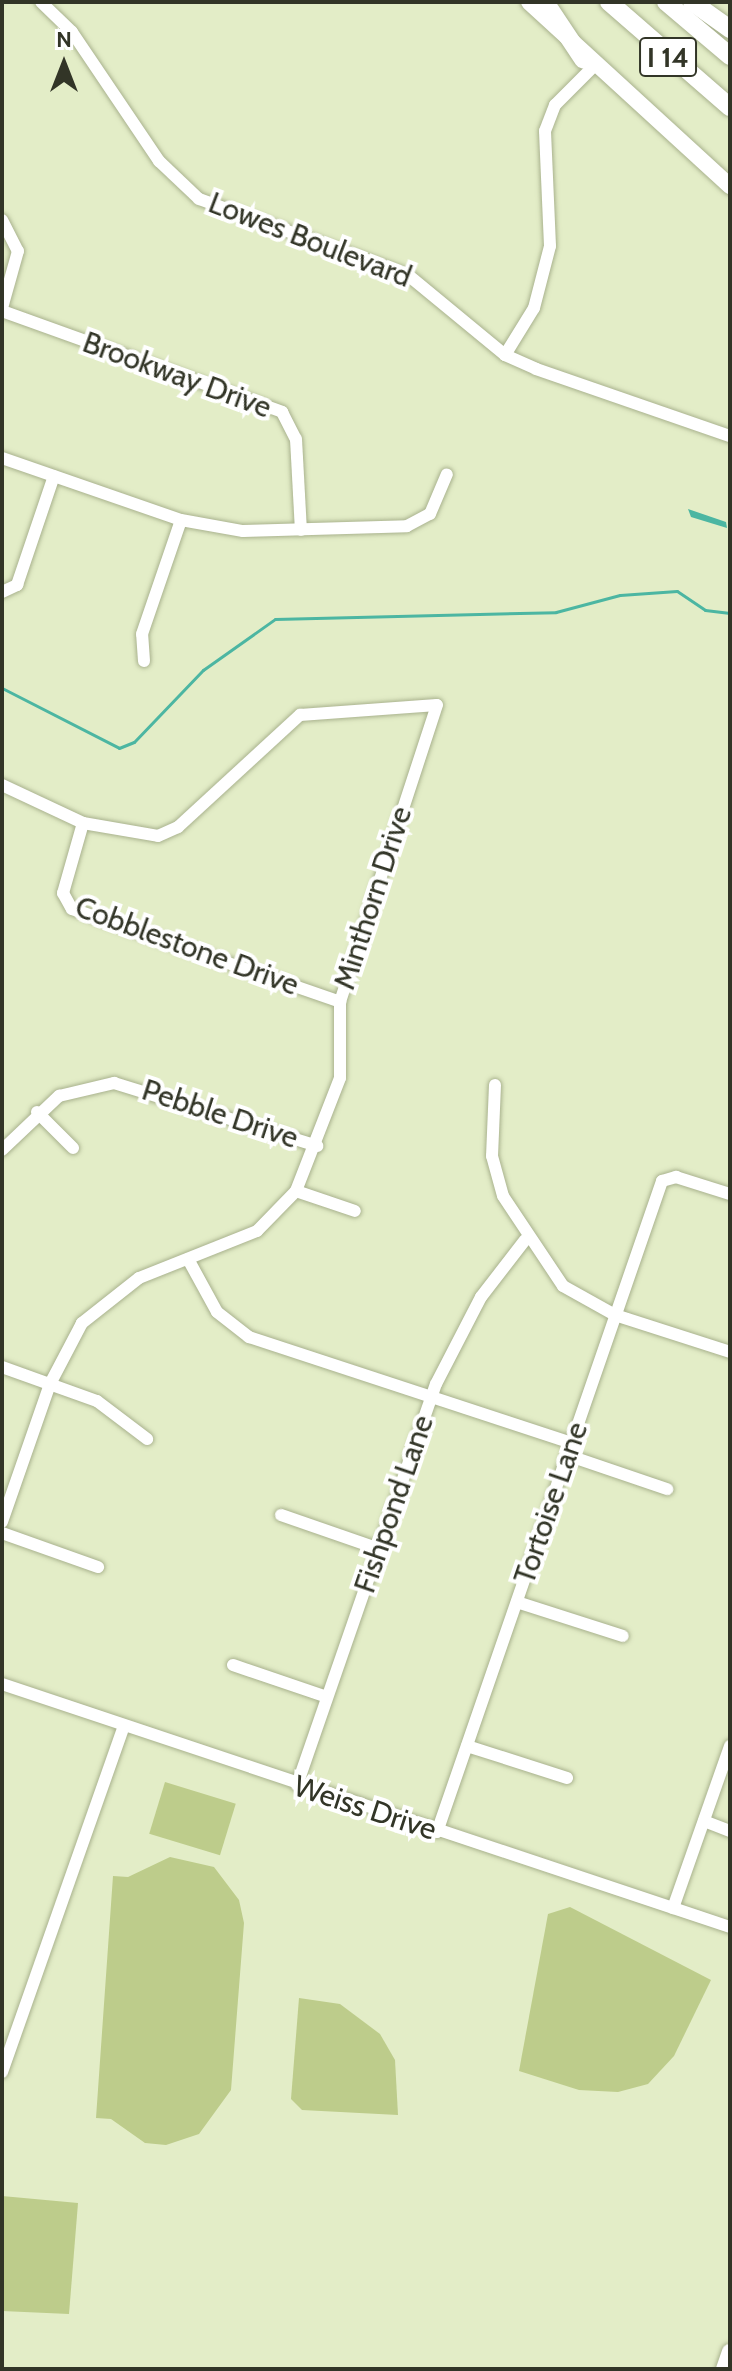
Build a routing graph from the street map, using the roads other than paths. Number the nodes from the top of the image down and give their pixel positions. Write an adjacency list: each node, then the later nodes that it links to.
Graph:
1 (41, 2): 14 (street, Lowes Boulevard)
2 (529, 2): 9 (main road)
3 (545, 2): 9 (highway)
4 (609, 2): 10 (highway, I 14)
5 (666, 2): 8 (highway, I 14)
6 (692, 2): 7 (highway)
7 (730, 29)
8 (730, 56)
9 (588, 63): 11 (main road); 14 (street)
10 (730, 107)
11 (730, 186)
12 (2, 220): 13 (street)
13 (2, 309): 20 (street, Brookway Drive)
14 (505, 355): 15 (street, Lowes Boulevard)
15 (730, 436)
16 (2, 458): 18 (street)
17 (447, 474): 20 (street)
18 (54, 476): 19 (street); 21 (street)
19 (181, 520): 20 (street); 22 (street)
20 (301, 530)
21 (2, 592)
22 (144, 661)
23 (2, 785): 24 (street)
24 (83, 823): 25 (street, Cobblestone Drive); 25 (street, Minthorn Drive)
25 (340, 1002): 28 (street, Minthorn Drive)
26 (495, 1085): 34 (street)
27 (37, 1112): 28 (street, Pebble Drive); 29 (street); 30 (street, Pebble Drive)
28 (317, 1146): 31 (street, Minthorn Drive)
29 (73, 1148)
30 (2, 1150)
31 (296, 1191): 33 (street); 35 (street, Minthorn Drive)
32 (730, 1194): 36 (street, Tortoise Lane)
33 (355, 1211)
34 (525, 1240): 36 (street); 40 (street, Fishpond Lane)
35 (188, 1259): 39 (street, Minthorn Drive); 40 (street)
36 (615, 1315): 37 (street); 42 (street, Tortoise Lane)
37 (730, 1352)
38 (2, 1367): 39 (street)
39 (50, 1384): 41 (street); 45 (street, Minthorn Drive)
40 (431, 1397): 42 (street); 47 (street, Fishpond Lane)
41 (147, 1439)
42 (570, 1449): 43 (street); 49 (street, Tortoise Lane)
43 (667, 1489)
44 (281, 1515): 47 (street)
45 (2, 1522)
46 (2, 1533): 48 (street)
47 (379, 1549): 53 (street, Fishpond Lane)
48 (98, 1567)
49 (517, 1602): 50 (street); 55 (street, Tortoise Lane)
50 (623, 1636)
51 (233, 1665): 53 (street)
52 (2, 1684): 54 (street, Weiss Drive)
53 (327, 1697): 58 (street, Fishpond Lane)
54 (124, 1726): 58 (street, Weiss Drive); 64 (street)
55 (467, 1746): 57 (street); 61 (street, Tortoise Lane)
56 (730, 1746): 59 (street)
57 (567, 1778)
58 (297, 1785): 61 (street, Weiss Drive)
59 (704, 1821): 60 (street); 62 (street)
60 (730, 1831)
61 (437, 1832): 62 (street, Weiss Drive)
62 (673, 1908): 63 (street, Weiss Drive)
63 (730, 1927)
64 (2, 2072)
65 (730, 2352): 66 (main road)
66 (724, 2369)

